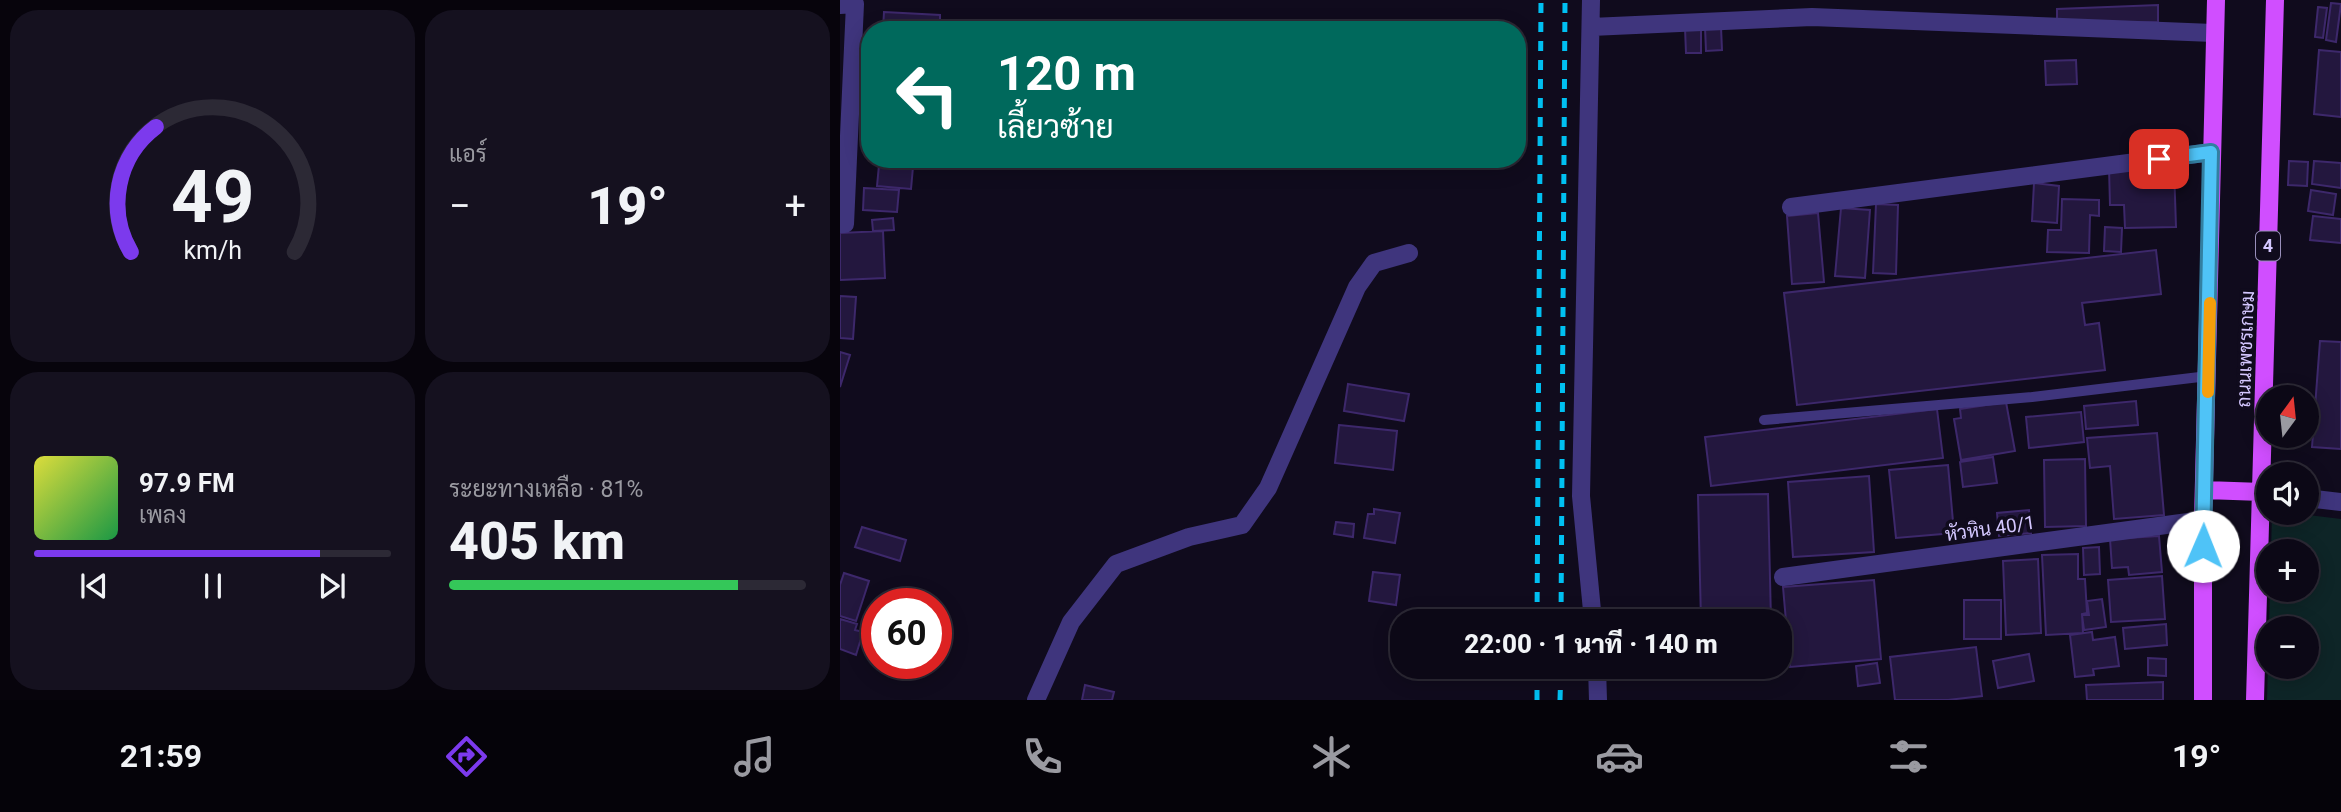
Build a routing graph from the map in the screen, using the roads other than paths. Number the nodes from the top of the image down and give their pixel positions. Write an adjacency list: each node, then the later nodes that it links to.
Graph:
1 (1591, 0): 5 (street)
2 (2216, 0): 6 (main road, ถนนเพชรเกษม)
3 (2275, 0): 13 (main road, ถนนเพชรเกษม / 4)
4 (840, 5): 9 (street)
5 (1591, 27): 6 (street); 21 (street)
6 (2213, 33): 7 (main road, ถนนเพชรเกษม)
7 (2211, 152): 8 (street); 11 (main road, ถนนเพชรเกษม)
8 (1791, 207)
9 (840, 225)
10 (1409, 253): 23 (street)
11 (2208, 376): 12 (lane); 14 (main road, ถนนเพชรเกษม)
12 (1764, 420)
13 (2266, 462)
14 (2205, 489): 15 (main road); 18 (main road, ถนนเพชรเกษม)
15 (2256, 492)
16 (2319, 499): 17 (street)
17 (2341, 502)
18 (2203, 520): 20 (street, หัวหิน 40/1); 25 (main road, ถนนเพชรเกษม)
19 (2263, 525): 26 (main road, ถนนเพชรเกษม / 4)
20 (1783, 577)
21 (1592, 609)
22 (1597, 679): 24 (street)
23 (1036, 700)
24 (1598, 700)
25 (2203, 700)
26 (2255, 700)

